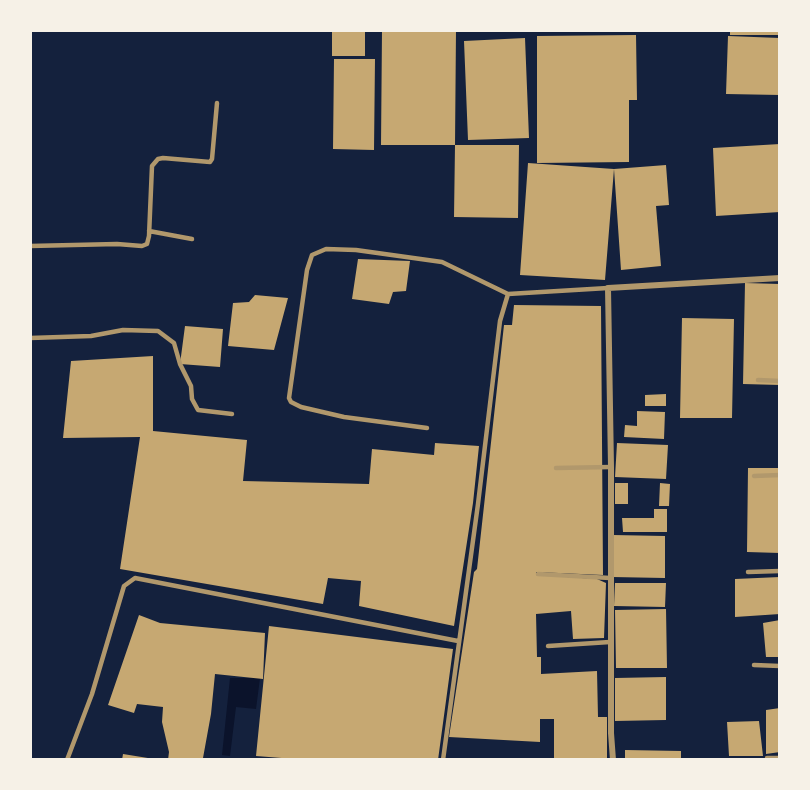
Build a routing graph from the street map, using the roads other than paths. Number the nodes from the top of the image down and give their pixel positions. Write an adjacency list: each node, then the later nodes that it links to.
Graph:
1 (218, 103): 2 (lane)
2 (149, 231): 3 (lane); 4 (lane)
3 (192, 238)
4 (30, 246)
5 (780, 278): 6 (street)
6 (608, 288): 7 (lane); 13 (street)
7 (508, 294): 12 (lane); 21 (lane)
8 (30, 338): 11 (lane)
9 (758, 380): 10 (lane)
10 (780, 381)
11 (232, 414)
12 (428, 428)
13 (611, 467): 14 (lane); 20 (street)
14 (556, 468)
15 (754, 476): 16 (lane)
16 (780, 476)
17 (780, 571): 18 (lane)
18 (748, 572)
19 (538, 574): 20 (lane)
20 (610, 578): 22 (street)
21 (458, 641): 28 (lane); 29 (lane)
22 (610, 642): 23 (lane); 30 (street)
23 (548, 646)
24 (754, 665): 25 (lane)
25 (780, 666)
26 (767, 758): 27 (lane)
27 (780, 758)
28 (67, 760)
29 (443, 760)
30 (613, 760)

